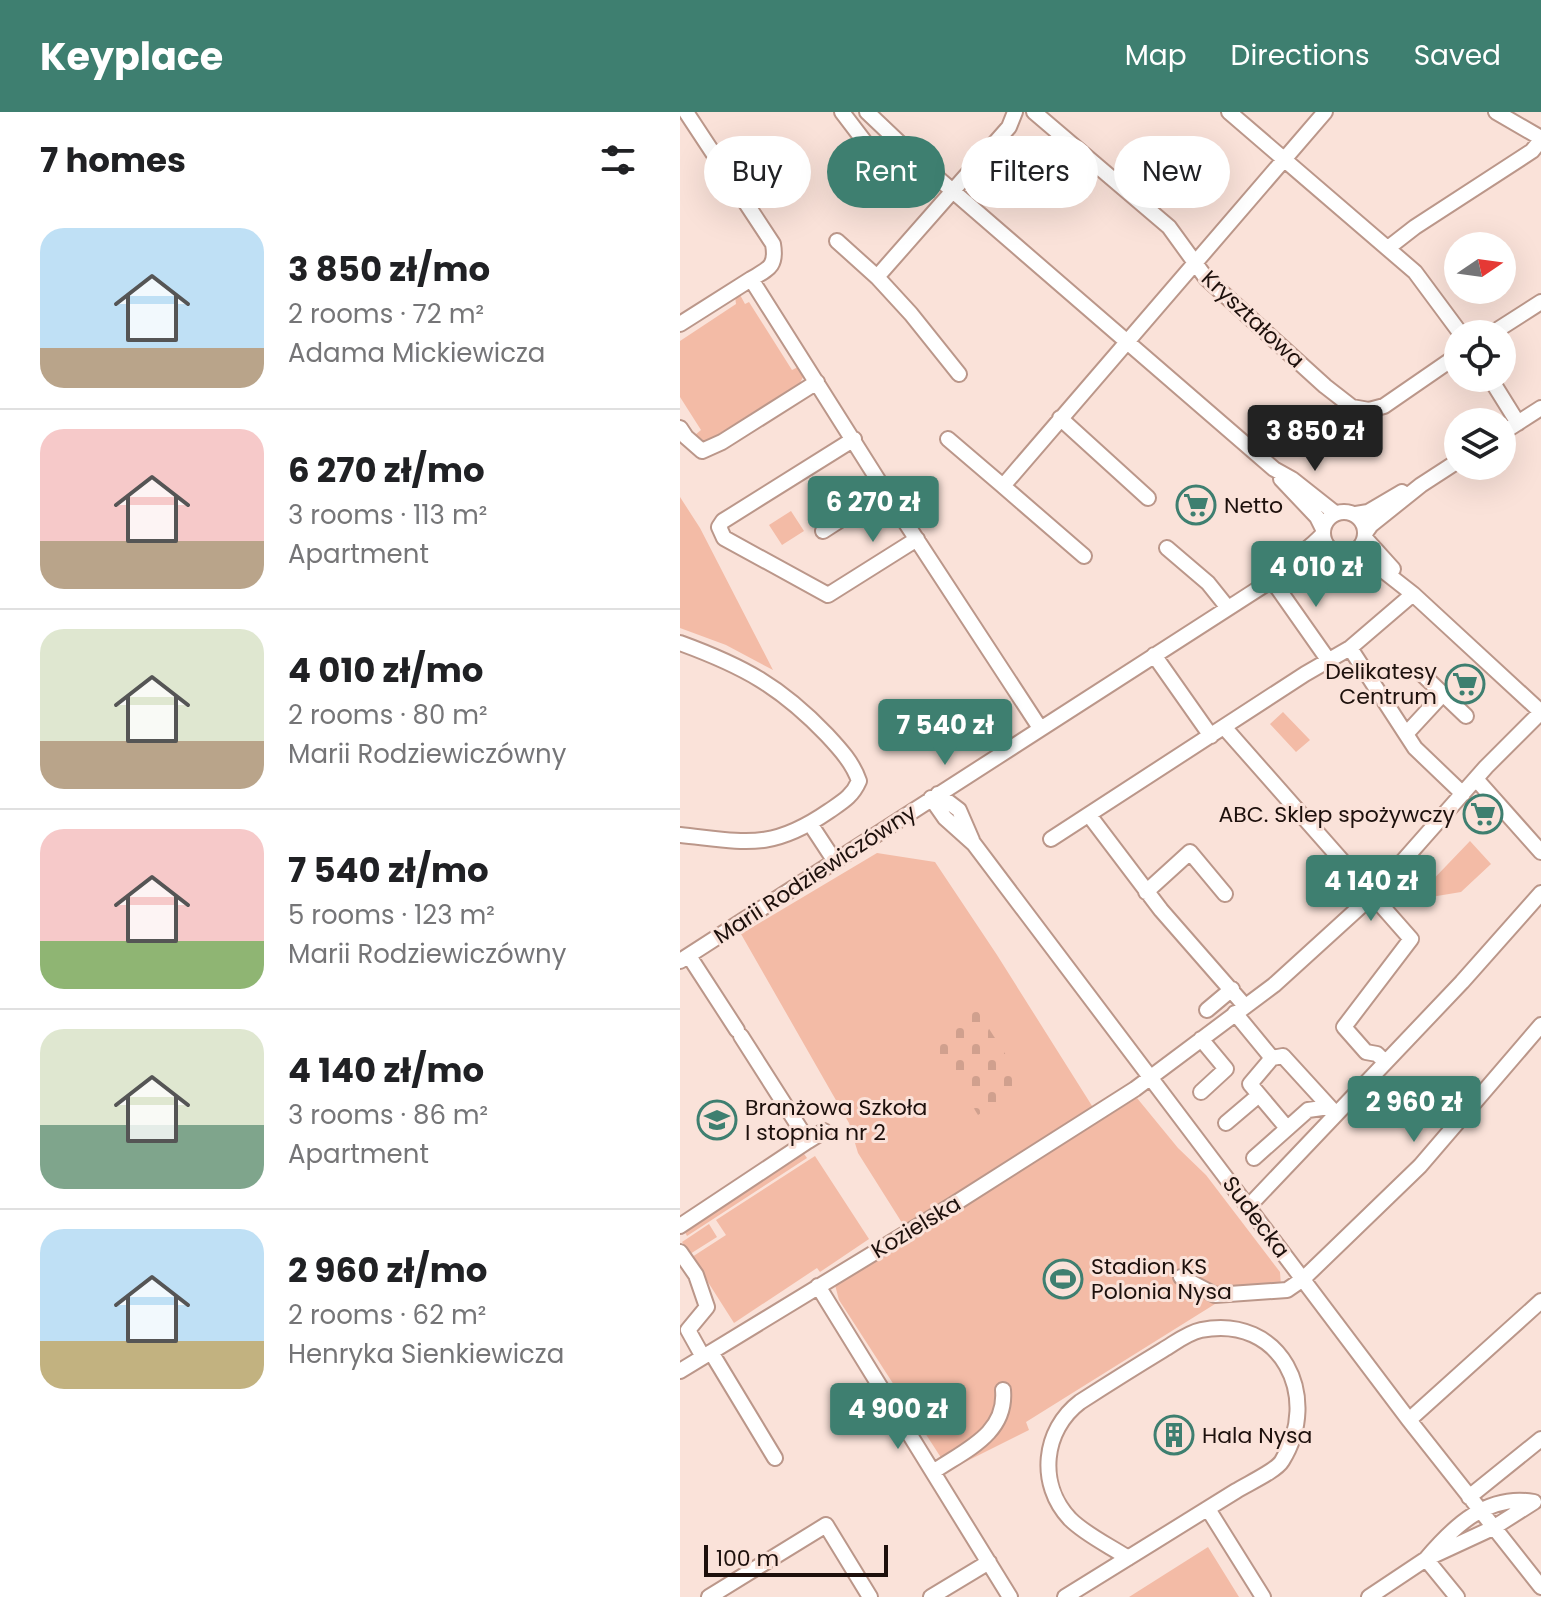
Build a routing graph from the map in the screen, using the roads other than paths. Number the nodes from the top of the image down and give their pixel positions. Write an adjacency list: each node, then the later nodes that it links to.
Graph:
1 (686, 112): 19 (street)
2 (842, 112): 9 (street)
3 (867, 112): 10 (street)
4 (1015, 112): 14 (street)
5 (1034, 112): 17 (street, Kryształowa)
6 (1229, 112): 12 (street)
7 (1325, 112): 12 (street)
8 (1496, 112): 11 (street)
9 (860, 136)
10 (891, 136)
11 (1541, 139): 16 (street)
12 (1283, 159): 16 (street); 17 (street)
13 (945, 184): 14 (street)
14 (953, 191): 18 (street); 24 (street)
15 (837, 241): 18 (street)
16 (1388, 248): 21 (street)
17 (1194, 264): 24 (street); 25 (street, Kryształowa)
18 (877, 277): 26 (street)
19 (751, 279): 23 (street); 27 (street)
20 (1541, 302): 22 (street)
21 (1451, 320)
22 (1513, 320)
23 (680, 324)
24 (1127, 342): 30 (street); 35 (street)
25 (1444, 365)
26 (959, 374)
27 (817, 382): 32 (street); 33 (street)
28 (1499, 392): 31 (street)
29 (1541, 408): 31 (street)
30 (1060, 418): 38 (street); 40 (street)
31 (1518, 423)
32 (680, 428)
33 (854, 439): 39 (street); 46 (street)
34 (948, 439): 38 (street)
35 (1274, 469): 41 (street); 44 (street)
36 (1444, 470): 37 (street)
37 (1421, 485): 42 (street); 45 (street)
38 (1003, 486): 50 (street)
39 (885, 491): 43 (street); 46 (street)
40 (1148, 498)
41 (1335, 513): 42 (street); 44 (street)
42 (1356, 514): 45 (street)
43 (823, 531)
44 (1323, 532): 48 (street); 51 (street, Marii Rodziewiczówny)
45 (1366, 535): 49 (street); 52 (street)
46 (917, 539): 62 (street)
47 (1167, 548): 53 (street)
48 (1334, 552): 49 (street); 51 (street, Marii Rodziewiczówny)
49 (1353, 552): 52 (street)
50 (1084, 556)
51 (1272, 580): 53 (street, Marii Rodziewiczówny); 57 (street)
52 (1413, 594): 55 (street); 60 (street)
53 (1228, 608): 56 (street, Marii Rodziewiczówny)
54 (680, 643): 71 (street)
55 (1350, 648): 57 (street); 64 (street)
56 (1154, 655): 62 (street, Marii Rodziewiczówny); 63 (street)
57 (1329, 661): 63 (street)
58 (1423, 675): 59 (street)
59 (1443, 694): 61 (street); 64 (street)
60 (1541, 712): 66 (street, Kozielska)
61 (1466, 716)
62 (1040, 728): 65 (street, Marii Rodziewiczówny)
63 (1218, 732): 70 (street); 80 (street)
64 (1406, 734): 67 (street)
65 (972, 772): 68 (street, Marii Rodziewiczówny); 69 (street)
66 (1476, 779): 67 (street, Kozielska); 75 (street)
67 (1463, 794): 80 (street, Kozielska)
68 (934, 796): 69 (street, Sudecka); 74 (street, Sudecka); 76 (street, Marii Rodziewiczówny)
69 (959, 810): 74 (street, Sudecka)
70 (1089, 815): 73 (street); 77 (street)
71 (811, 825): 72 (street); 76 (street)
72 (680, 835)
73 (1051, 839)
74 (974, 844): 90 (street, Sudecka)
75 (1541, 852)
76 (834, 860): 81 (street, Marii Rodziewiczówny)
77 (1146, 892): 79 (street); 82 (street)
78 (1541, 893): 88 (street)
79 (1225, 894)
80 (1373, 895): 84 (street, Kozielska); 88 (street)
81 (684, 959): 97 (street)
82 (1232, 989): 83 (street); 84 (street)
83 (1207, 1010)
84 (1240, 1010): 86 (street, Kozielska); 87 (street)
85 (1541, 1025): 103 (street)
86 (1201, 1039): 89 (street); 90 (street, Kozielska)
87 (1272, 1058): 91 (street); 93 (street)
88 (1385, 1062): 93 (street)
89 (1226, 1069): 91 (street); 92 (street)
90 (1150, 1079): 99 (street, Sudecka); 104 (street, Kozielska)
91 (1254, 1089): 94 (street); 95 (street)
92 (1201, 1092)
93 (1333, 1110): 95 (street); 99 (street)
94 (1226, 1123)
95 (1287, 1128): 98 (street)
96 (824, 1131): 97 (street)
97 (808, 1141): 100 (street)
98 (1254, 1158)
99 (1248, 1207): 103 (street, Sudecka)
100 (680, 1226)
101 (680, 1252): 106 (street)
102 (1181, 1277): 103 (street)
103 (1303, 1279): 109 (street, Sudecka)
104 (818, 1286): 106 (street, Kozielska); 112 (street)
105 (1541, 1301): 109 (street)
106 (707, 1355): 107 (street, Kozielska); 111 (street)
107 (680, 1371)
108 (1003, 1390): 112 (street)
109 (1409, 1420): 113 (street, Sudecka)
110 (1541, 1439): 113 (street)
111 (775, 1458)
112 (933, 1472): 120 (street)
113 (1469, 1497): 116 (street, Sudecka)
114 (1537, 1501): 116 (street); 117 (street)
115 (1208, 1509): 118 (street); 118 (street); 127 (street)
116 (1479, 1510): 117 (street, Sudecka); 119 (street)
117 (1493, 1528): 119 (street); 121 (street, Sudecka)
118 (1128, 1558): 126 (street)
119 (1426, 1559): 128 (street); 129 (street)
120 (989, 1562): 124 (street); 125 (street)
121 (1541, 1587)
122 (709, 1597): 123 (street)
123 (870, 1597)
124 (931, 1597)
125 (1010, 1597)
126 (1065, 1597)
127 (1263, 1597)
128 (1369, 1597)
129 (1457, 1597)

